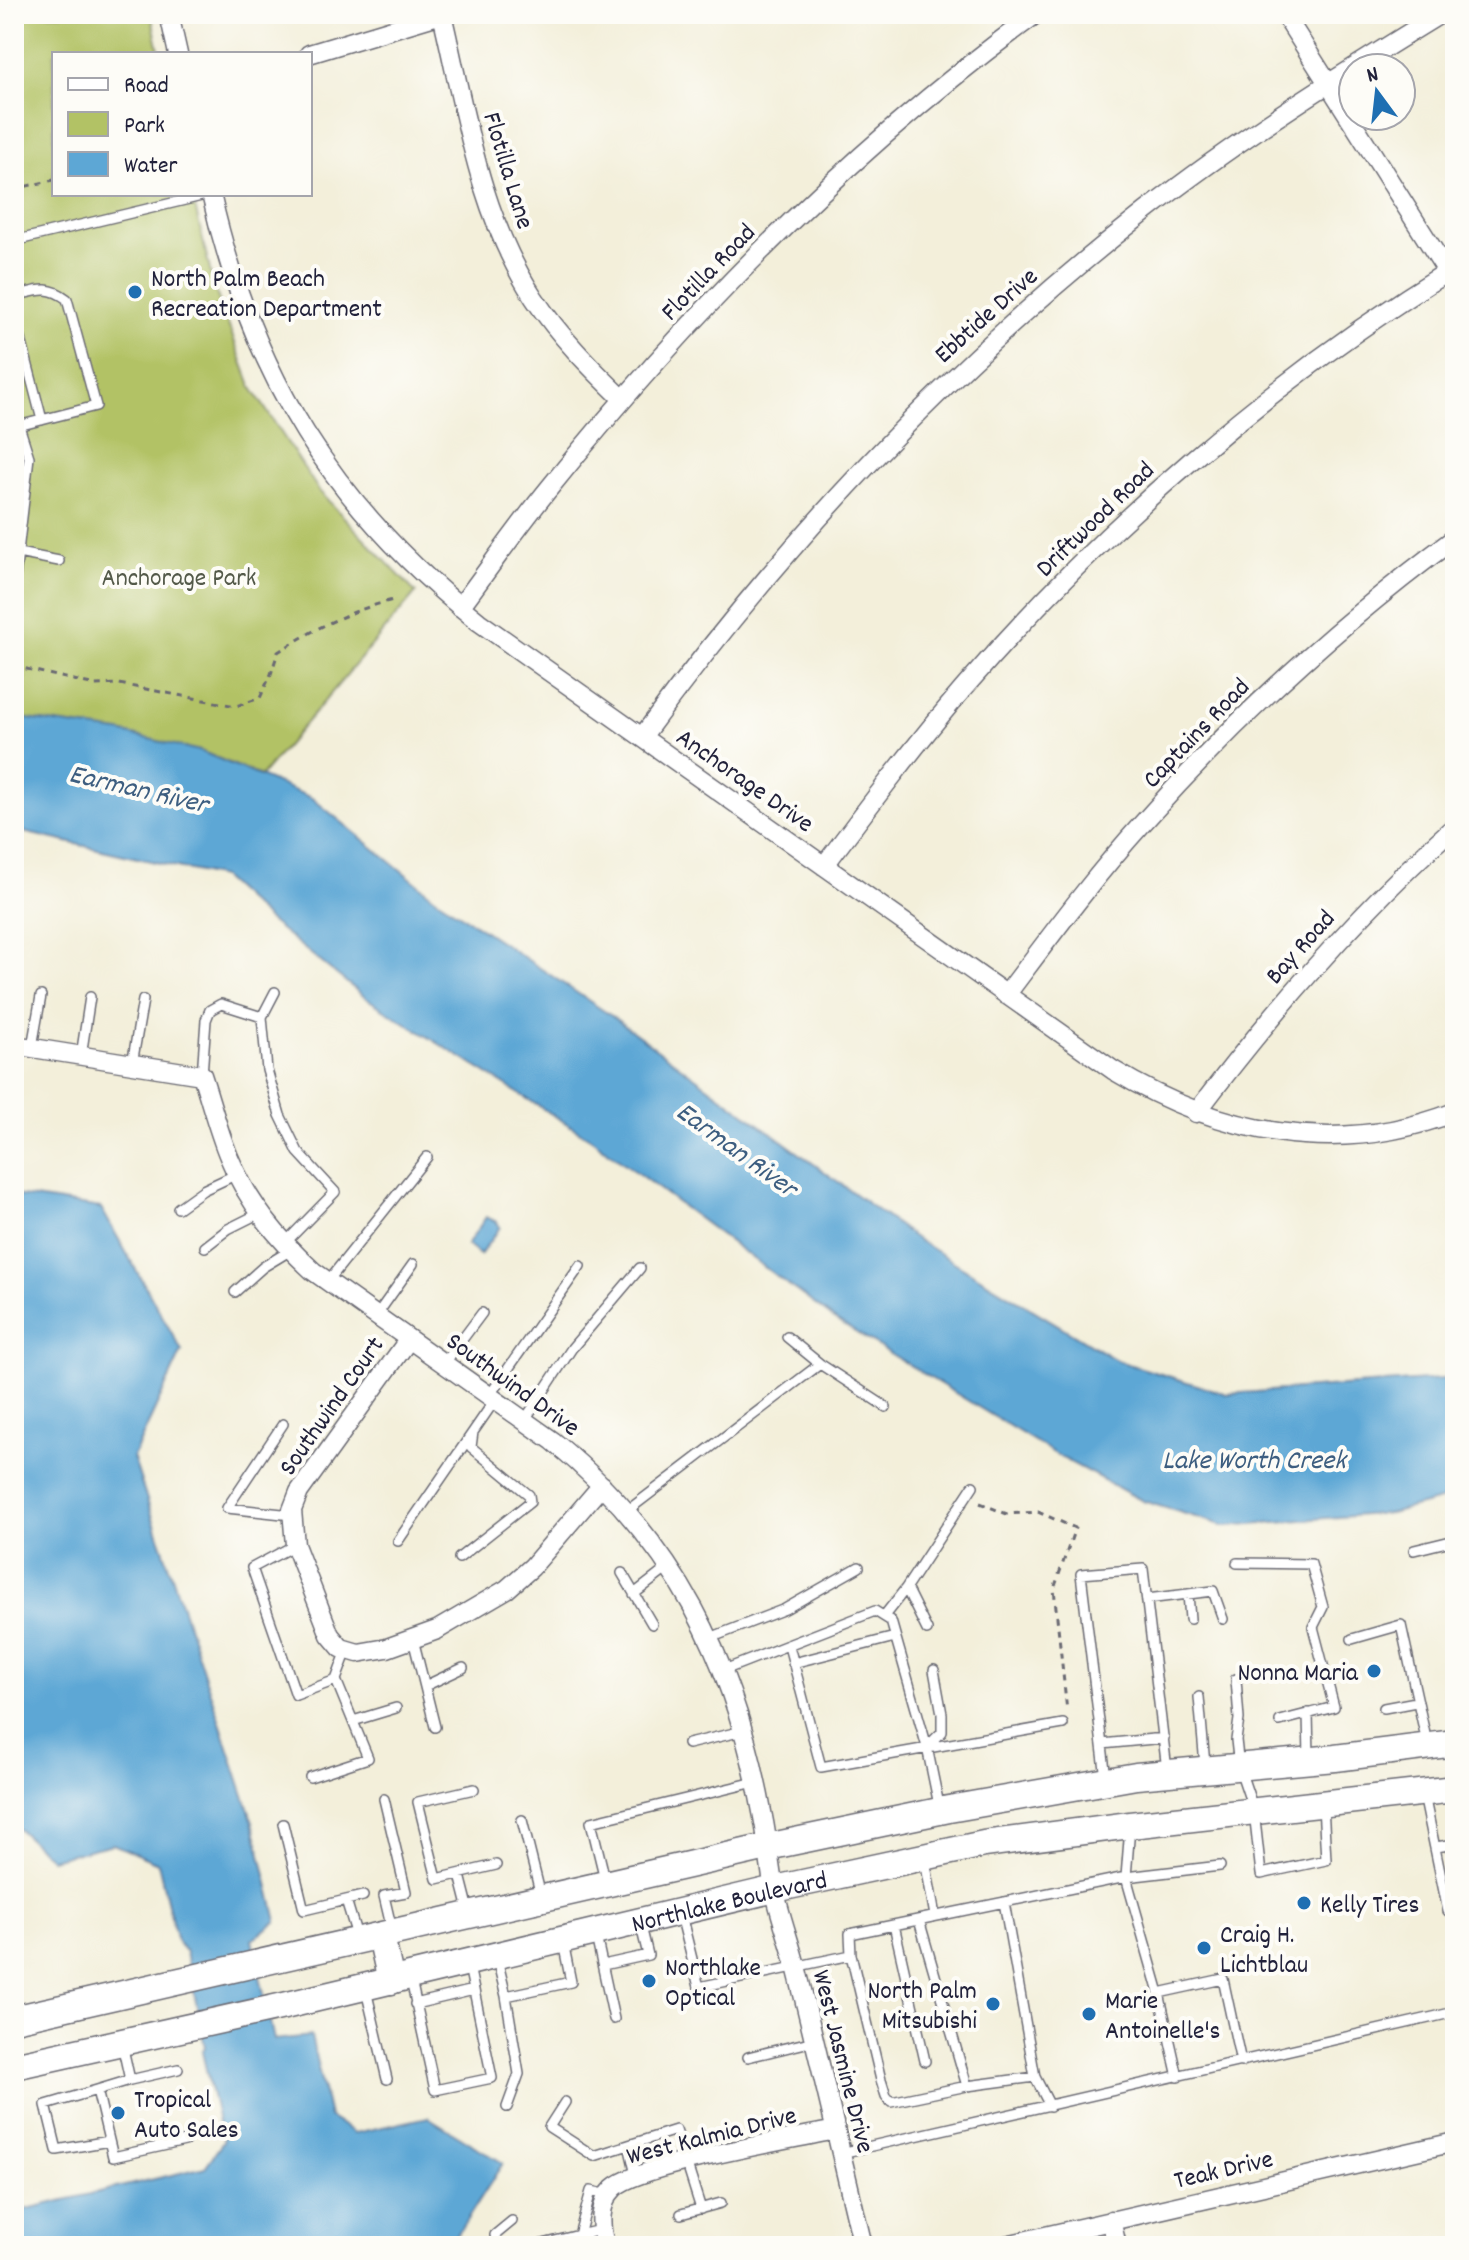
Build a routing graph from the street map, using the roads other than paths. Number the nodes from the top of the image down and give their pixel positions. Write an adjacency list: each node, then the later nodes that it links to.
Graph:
1 (169, 14): 6 (street)
2 (442, 14): 7 (street); 15 (street, Flotilla Lane)
3 (1036, 14): 15 (street, Flotilla Road)
4 (1284, 14): 8 (street)
5 (1440, 14): 8 (street, Ebbtide Drive)
6 (178, 52)
7 (312, 53)
8 (1328, 83): 12 (street); 23 (street, Ebbtide Drive)
9 (202, 196): 11 (lane)
10 (211, 196): 22 (street, Anchorage Drive)
11 (14, 241)
12 (1452, 274): 25 (street, Driftwood Road)
13 (14, 296): 16 (lane)
14 (14, 312): 16 (lane)
15 (623, 399): 22 (street, Flotilla Road)
16 (42, 420): 17 (lane)
17 (17, 427): 19 (lane)
18 (1455, 538): 27 (street, Captains Road)
19 (18, 553): 20 (lane); 21 (lane)
20 (59, 561)
21 (14, 586)
22 (460, 607): 23 (street, Anchorage Drive)
23 (642, 737): 25 (street, Anchorage Drive)
24 (1455, 826): 37 (street, Bay Road)
25 (824, 866): 27 (street, Anchorage Drive)
26 (275, 992): 31 (lane)
27 (1006, 995): 37 (street, Anchorage Drive)
28 (41, 996): 32 (lane)
29 (90, 997): 33 (lane)
30 (143, 1000): 34 (lane)
31 (262, 1017): 35 (lane); 43 (lane)
32 (23, 1046): 33 (street)
33 (81, 1056): 34 (street)
34 (132, 1065): 35 (street)
35 (202, 1075): 39 (street, Southwind Drive)
36 (1455, 1112): 37 (street, Anchorage Drive)
37 (1196, 1113)
38 (427, 1157): 47 (lane)
39 (237, 1174): 40 (lane); 41 (street, Southwind Drive)
40 (178, 1208)
41 (260, 1213): 42 (lane); 43 (street, Southwind Drive)
42 (205, 1247)
43 (288, 1247): 47 (street, Southwind Drive); 48 (lane)
44 (413, 1264): 50 (lane)
45 (580, 1266): 55 (lane)
46 (640, 1268): 57 (lane)
47 (328, 1281): 50 (street, Southwind Drive)
48 (235, 1292)
49 (482, 1313): 53 (lane)
50 (376, 1316): 52 (street, Southwind Drive)
51 (787, 1337): 54 (lane)
52 (409, 1339): 53 (street, Southwind Drive); 63 (street, Southwind Court)
53 (444, 1364): 55 (street, Southwind Drive)
54 (820, 1364): 56 (lane); 62 (lane)
55 (492, 1398): 57 (street, Southwind Drive); 59 (lane)
56 (886, 1407)
57 (524, 1421): 60 (street, Southwind Drive)
58 (283, 1424): 63 (lane)
59 (473, 1432): 65 (lane); 68 (lane)
60 (602, 1485): 62 (street, Southwind Drive); 84 (street)
61 (973, 1486): 73 (lane)
62 (627, 1511): 70 (street, Southwind Drive)
63 (292, 1515): 66 (street, Southwind Court)
64 (1455, 1540): 67 (lane)
65 (398, 1541)
66 (295, 1545): 87 (street, Southwind Court); 93 (lane)
67 (1414, 1550)
68 (459, 1558)
69 (1237, 1563): 99 (lane)
70 (670, 1567): 74 (lane); 83 (street, Southwind Drive)
71 (859, 1567): 83 (lane)
72 (622, 1573): 74 (lane)
73 (906, 1588): 77 (lane); 81 (lane)
74 (634, 1594): 80 (lane)
75 (1188, 1594): 76 (lane); 78 (lane); 79 (lane)
76 (1147, 1599): 105 (lane); 108 (lane)
77 (884, 1616): 82 (lane); 86 (lane)
78 (1190, 1619)
79 (1223, 1619)
80 (652, 1624)
81 (927, 1630)
82 (895, 1637): 88 (lane); 110 (lane)
83 (710, 1638): 90 (street, Southwind Drive)
84 (413, 1639): 87 (street); 94 (lane)
85 (1352, 1639): 96 (lane)
86 (789, 1646): 88 (lane); 90 (lane)
87 (347, 1650): 93 (lane)
88 (793, 1663): 110 (lane)
89 (463, 1668): 94 (lane)
90 (724, 1670): 104 (street, Southwind Drive)
91 (934, 1670): 110 (lane)
92 (1236, 1679): 112 (lane)
93 (336, 1680): 100 (lane)
94 (425, 1686): 103 (lane)
95 (1199, 1697): 113 (lane)
96 (1416, 1702): 98 (lane); 109 (lane)
97 (396, 1708): 100 (lane)
98 (1384, 1708)
99 (1308, 1713): 101 (lane); 111 (lane)
100 (353, 1721): 115 (lane)
101 (1280, 1721)
102 (1063, 1724): 110 (lane)
103 (435, 1727)
104 (743, 1731): 107 (lane); 117 (street, Southwind Drive)
105 (1164, 1738): 108 (lane); 114 (lane)
106 (1455, 1743): 109 (main road, Northlake Boulevard)
107 (688, 1744)
108 (1102, 1744): 116 (lane)
109 (1427, 1746): 111 (main road, Northlake Boulevard)
110 (927, 1747): 123 (lane)
111 (1309, 1760): 112 (main road, Northlake Boulevard)
112 (1239, 1767): 113 (main road, Northlake Boulevard); 124 (lane)
113 (1206, 1769): 114 (main road, Northlake Boulevard)
114 (1168, 1773): 116 (main road, Northlake Boulevard)
115 (310, 1777)
116 (1107, 1781): 123 (main road, Northlake Boulevard)
117 (755, 1782): 129 (street, Southwind Drive); 136 (lane)
118 (474, 1789): 134 (lane)
119 (1455, 1789): 120 (main road, Northlake Boulevard)
120 (1424, 1792): 122 (main road, Northlake Boulevard); 130 (lane)
121 (384, 1799): 150 (lane)
122 (1322, 1803): 124 (main road, Northlake Boulevard); 124 (lane)
123 (940, 1810): 129 (main road, Northlake Boulevard)
124 (1254, 1811): 127 (main road, Northlake Boulevard)
125 (522, 1820): 139 (lane)
126 (283, 1824): 140 (lane)
127 (1130, 1825): 131 (main road, Northlake Boulevard); 135 (lane)
128 (1455, 1844): 130 (lane)
129 (767, 1847): 136 (main road, Northlake Boulevard); 137 (street, Southwind Drive)
130 (1436, 1847): 142 (lane)
131 (924, 1857): 137 (main road, Northlake Boulevard); 145 (lane)
132 (496, 1865): 134 (lane)
133 (1220, 1866): 135 (lane)
134 (460, 1875): 144 (lane)
135 (1126, 1877): 141 (lane); 160 (lane)
136 (606, 1884): 139 (main road, Northlake Boulevard)
137 (775, 1889): 143 (main road, Northlake Boulevard); 156 (street, West Jasmine Drive)
138 (363, 1896): 140 (lane)
139 (542, 1899): 144 (main road, Northlake Boulevard)
140 (346, 1900): 150 (lane)
141 (1004, 1902): 145 (lane); 173 (lane)
142 (1448, 1911)
143 (680, 1912): 147 (main road, Northlake Boulevard); 156 (lane)
144 (470, 1915): 150 (main road, Northlake Boulevard)
145 (935, 1916): 146 (lane)
146 (919, 1920): 148 (lane); 177 (lane)
147 (640, 1922): 149 (main road, Northlake Boulevard); 155 (lane)
148 (894, 1925): 152 (lane); 169 (lane)
149 (595, 1933): 151 (main road, Northlake Boulevard); 155 (lane)
150 (377, 1936): 157 (main road); 164 (main road, Northlake Boulevard)
151 (563, 1940): 153 (main road, Northlake Boulevard); 161 (lane)
152 (851, 1955): 156 (lane); 177 (lane)
153 (497, 1956): 154 (main road, Northlake Boulevard); 161 (lane)
154 (468, 1962): 157 (main road, Northlake Boulevard); 159 (lane)
155 (603, 1965): 165 (lane)
156 (796, 1966): 167 (street, West Jasmine Drive)
157 (401, 1978): 158 (main road, Northlake Boulevard); 162 (lane)
158 (365, 1987): 166 (main road, Northlake Boulevard); 175 (lane)
159 (474, 1990): 162 (lane); 162 (lane)
160 (1159, 1993): 170 (lane); 174 (lane)
161 (506, 1996): 181 (lane)
162 (415, 2004)
163 (1455, 2012): 170 (lane)
164 (14, 2019)
165 (614, 2019)
166 (121, 2041): 171 (main road, Northlake Boulevard); 176 (lane)
167 (814, 2041): 168 (lane); 182 (street, West Jasmine Drive)
168 (748, 2057)
169 (925, 2061)
170 (1241, 2062): 174 (lane)
171 (14, 2066)
172 (178, 2069): 176 (lane)
173 (1035, 2077): 177 (lane); 180 (lane)
174 (1178, 2077): 180 (lane)
175 (387, 2079)
176 (130, 2080): 178 (lane)
177 (967, 2086)
178 (97, 2090): 183 (lane); 183 (lane)
179 (565, 2102): 186 (lane)
180 (1050, 2106): 187 (lane)
181 (507, 2107)
182 (835, 2130): 187 (street, West Jasmine Drive); 188 (street, West Kalmia Drive)
183 (109, 2141): 184 (lane)
184 (185, 2141)
185 (1455, 2142): 194 (street, Teak Drive)
186 (629, 2145): 188 (lane); 189 (lane)
187 (841, 2153): 201 (street, West Jasmine Drive)
188 (687, 2162): 189 (street, West Kalmia Drive); 192 (lane)
189 (636, 2175): 190 (street, West Kalmia Drive)
190 (609, 2195): 196 (lane); 197 (street, West Kalmia Drive)
191 (721, 2203): 192 (lane)
192 (701, 2209): 193 (lane)
193 (681, 2214)
194 (1111, 2220): 202 (street, Teak Drive); 203 (street)
195 (512, 2221): 198 (lane)
196 (579, 2235): 197 (lane); 199 (lane); 200 (lane)
197 (603, 2238)
198 (497, 2246)
199 (535, 2246)
200 (574, 2246)
201 (863, 2246)
202 (1002, 2246)
203 (1117, 2246)

